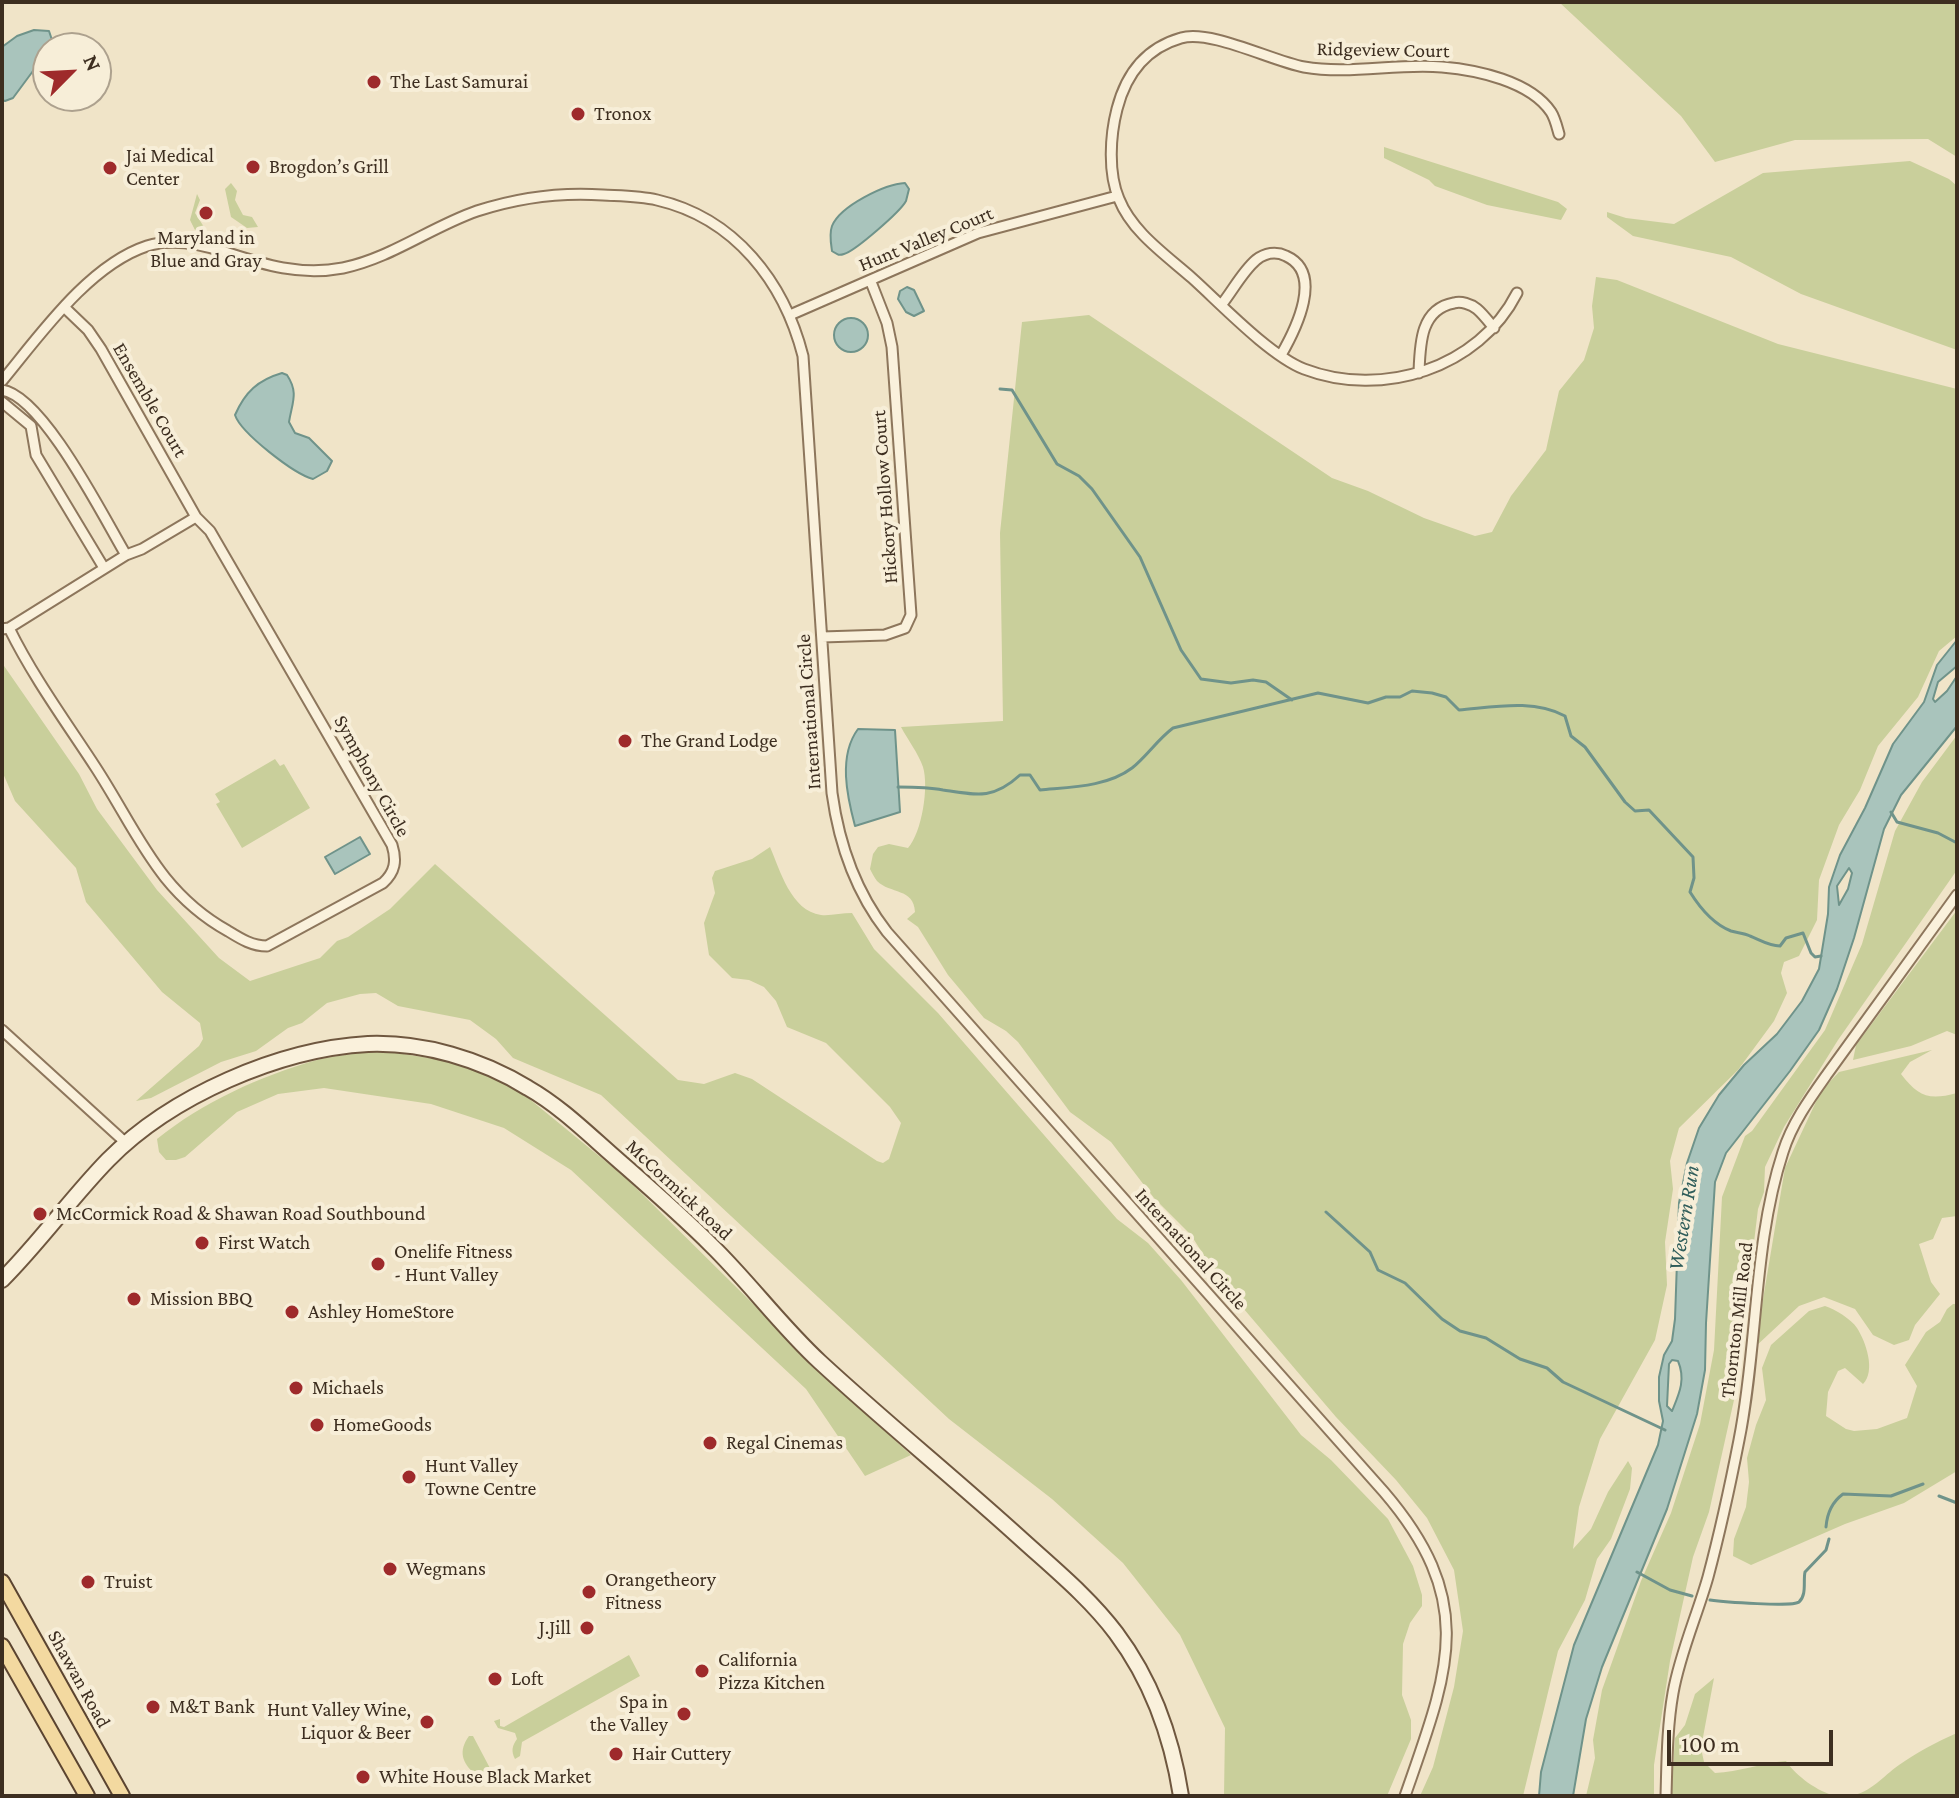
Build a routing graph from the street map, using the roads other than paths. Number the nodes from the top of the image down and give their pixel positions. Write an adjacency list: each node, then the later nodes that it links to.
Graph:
1 (1559, 134): 2 (street, Ridgeview Court)
2 (1117, 196): 3 (street, Hunt Valley Court); 5 (street)
3 (871, 282): 7 (street, Hunt Valley Court); 20 (street, Hickory Hollow Court)
4 (1517, 293): 8 (street)
5 (1222, 304): 9 (street); 9 (street)
6 (64, 307): 7 (street, International Circle); 11 (street, International Circle); 16 (street, Ensemble Court)
7 (790, 315): 20 (street, International Circle)
8 (1494, 328): 10 (street); 10 (street)
9 (1281, 355): 10 (street)
10 (1419, 373)
11 (2, 381)
12 (2, 390): 14 (street)
13 (2, 402): 15 (street)
14 (40, 418): 15 (street); 17 (street)
15 (31, 426): 18 (street)
16 (196, 517): 17 (street, Symphony Circle); 19 (street, Symphony Circle)
17 (126, 555): 18 (street, Symphony Circle)
18 (104, 568): 19 (street, Symphony Circle)
19 (5, 628)
20 (822, 637): 30 (street, International Circle)
21 (1957, 895): 31 (street, Thornton Mill Road)
22 (2, 1030): 23 (street)
23 (126, 1143): 24 (main road, McCormick Road); 29 (main road, McCormick Road)
24 (2, 1280)
25 (2, 1582): 28 (main road, Shawan Road)
26 (2, 1646): 27 (main road)
27 (87, 1796)
28 (122, 1796)
29 (1181, 1796)
30 (1405, 1796)
31 (1666, 1796)

